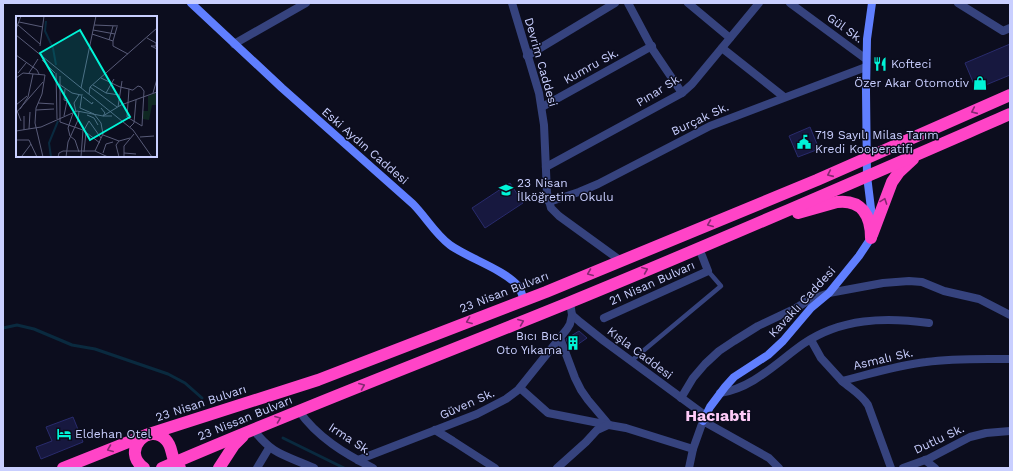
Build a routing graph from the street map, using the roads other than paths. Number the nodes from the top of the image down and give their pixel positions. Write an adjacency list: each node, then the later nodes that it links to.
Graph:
1 (191, 3): 13 (street, Eski Aydın Caddesi)
2 (306, 3): 13 (street)
3 (512, 3): 16 (street, Devrim Caddesi)
4 (615, 3): 16 (street)
5 (628, 3): 14 (street)
6 (688, 3): 12 (street)
7 (759, 3): 12 (street, Pınar Sk.)
8 (790, 3): 17 (street, Gül Sk.)
9 (872, 3): 17 (street, Kavaklı Caddesi)
10 (958, 3): 11 (street)
11 (1006, 30)
12 (730, 38): 15 (street, Pınar Sk.)
13 (234, 44): 34 (street, Eski Aydın Caddesi)
14 (652, 46): 18 (street); 21 (street, Kumru Sk.)
15 (722, 48): 18 (street, Pınar Sk.); 20 (street)
16 (527, 56): 21 (street, Devrim Caddesi)
17 (866, 63): 20 (street, Burçak Sk.); 24 (street, Kavaklı Caddesi)
18 (682, 93): 25 (street, Pınar Sk.)
19 (1010, 95): 24 (highway, one-way to 24)
20 (784, 97): 27 (street, Burçak Sk.)
21 (542, 107): 25 (street, Devrim Caddesi)
22 (1010, 114): 23 (highway)
23 (921, 152): 26 (highway); 29 (highway, one-way to 23)
24 (866, 158): 26 (street, Kavaklı Caddesi); 31 (highway, 23 Nisan Bulvarı, one-way to 31)
25 (546, 167): 27 (street, Devrim Caddesi)
26 (867, 176): 28 (highway); 29 (street, Kavaklı Caddesi)
27 (549, 202): 31 (street)
28 (749, 226): 29 (highway); 30 (highway)
29 (871, 238): 33 (street, Kavaklı Caddesi)
30 (698, 248): 32 (street, 21 Nisan Bulvarı); 35 (highway, one-way to 30)
31 (621, 260): 34 (highway, 23 Nisan Bulvarı, one-way to 34)
32 (708, 271): 38 (street, 21 Nisan Bulvarı); 43 (lane)
33 (829, 293): 36 (street); 46 (street, Kavaklı Caddesi); 47 (street)
34 (524, 300): 54 (highway, 23 Nisan Bulvarı, one-way to 54)
35 (570, 302): 37 (street); 48 (highway, 23 Nissan Bulvarı, one-way to 35)
36 (1010, 314)
37 (572, 315): 40 (street, Güven Sk.); 43 (street, Kışla Caddesi)
38 (604, 318)
39 (929, 323): 41 (street)
40 (560, 338): 45 (street, Güven Sk.); 50 (street)
41 (811, 340): 44 (street); 46 (street)
42 (1010, 358): 44 (street, Asmalı Sk.)
43 (631, 361): 47 (street, Kışla Caddesi)
44 (842, 381): 72 (street, Asmalı Sk.)
45 (520, 388): 50 (street); 52 (street, Güven Sk.)
46 (720, 393): 49 (street, Kavaklı Caddesi)
47 (681, 398): 49 (street, Kışla Caddesi)
48 (300, 411): 51 (highway, 23 Nissan Bulvarı, one-way to 48); 58 (street, Irma Sk.)
49 (704, 418): 57 (street); 71 (street, Kışla Caddesi)
50 (609, 425): 57 (street); 69 (street)
51 (253, 429): 55 (street); 59 (highway, 23 Nissan Bulvarı); 62 (highway)
52 (435, 430): 58 (street, Güven Sk.); 68 (street)
53 (1010, 431): 60 (street, Dutlu Sk.)
54 (146, 435): 56 (highway); 61 (highway); 63 (highway, 23 Nisan Bulvarı, one-way to 63)
55 (269, 448): 65 (street); 66 (street)
56 (171, 449): 59 (highway); 64 (highway)
57 (693, 449): 70 (street)
58 (358, 460): 67 (street, Irma Sk.)
59 (178, 465): 64 (highway)
60 (931, 465): 73 (street, Dutlu Sk.)
61 (143, 467)
62 (221, 467)
63 (63, 468)
64 (161, 468)
65 (257, 468)
66 (314, 468)
67 (373, 468)
68 (495, 468)
69 (557, 468)
70 (689, 468)
71 (779, 468)
72 (891, 468)
73 (903, 468)

